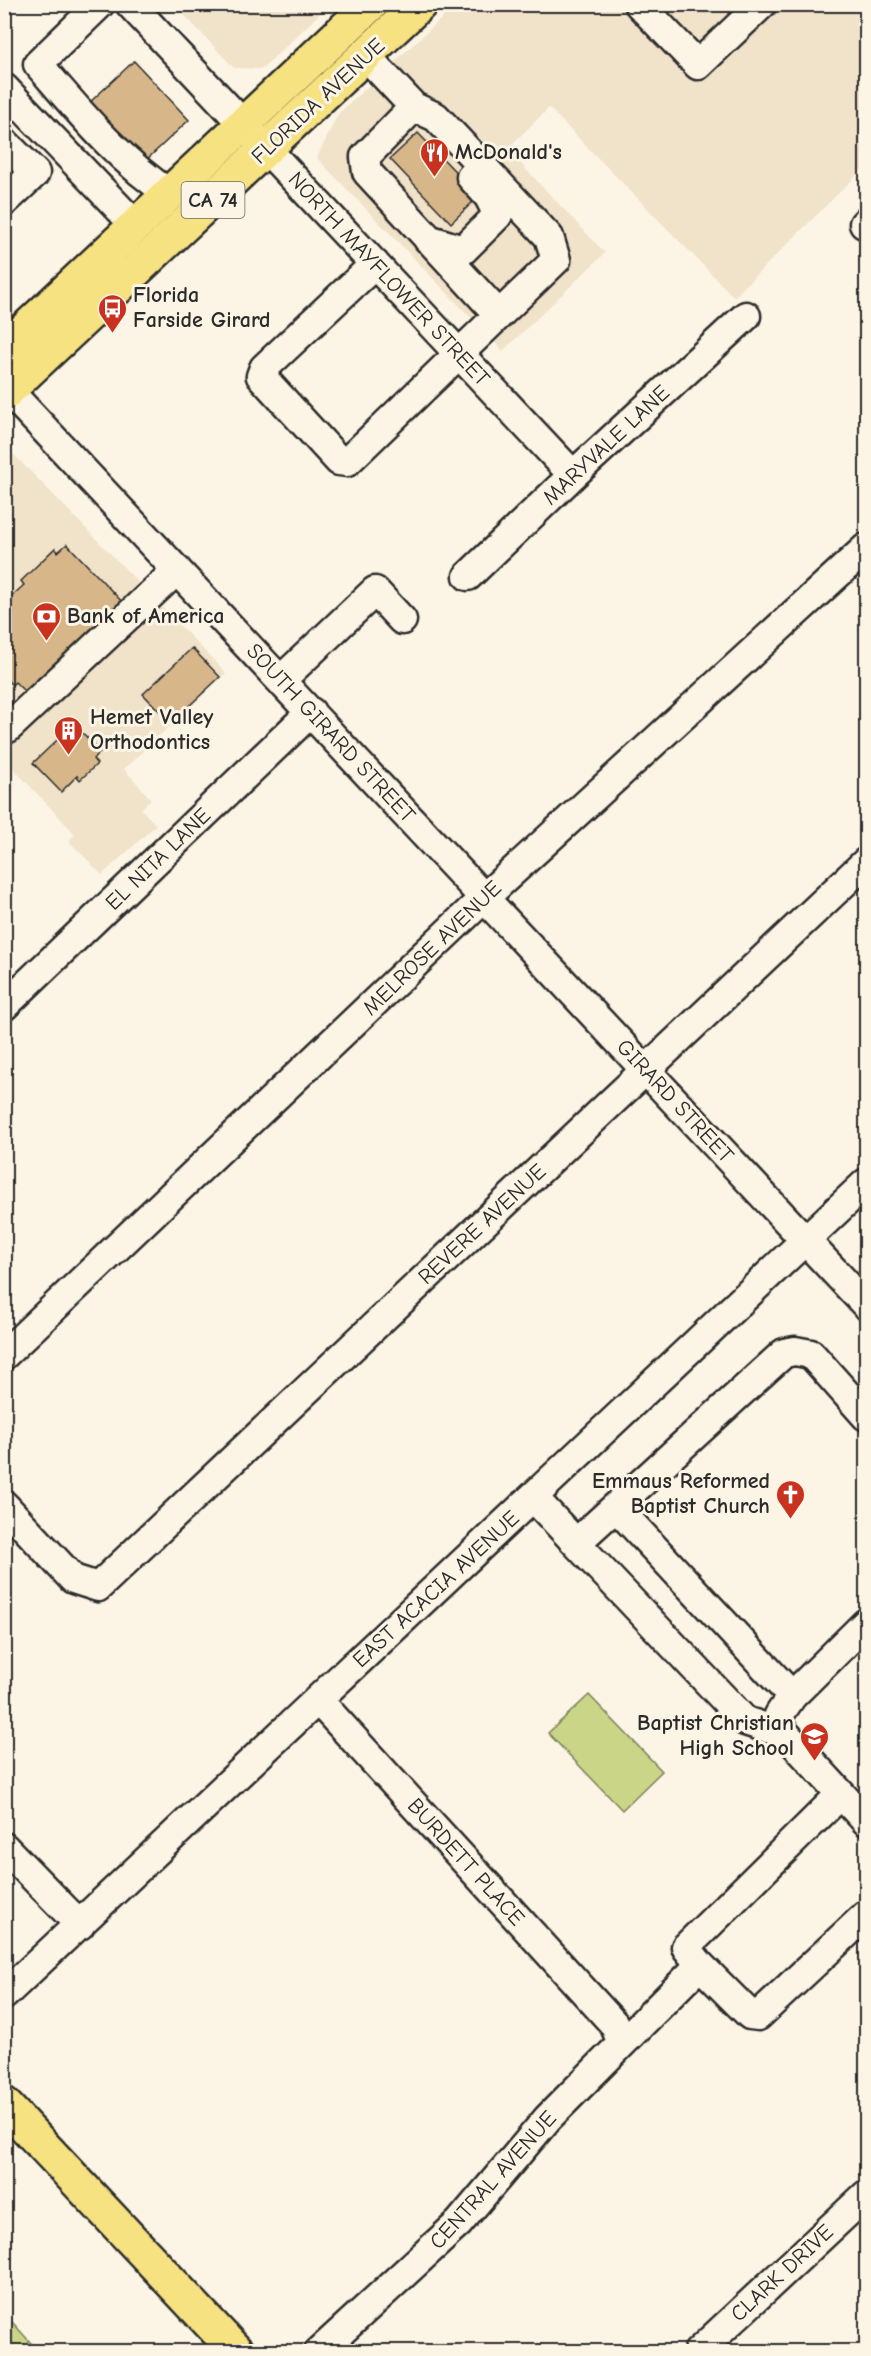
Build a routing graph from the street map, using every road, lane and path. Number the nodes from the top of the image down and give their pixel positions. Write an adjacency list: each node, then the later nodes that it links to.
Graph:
1 (100, 4): 15 (street)
2 (371, 4): 10 (main road, FLORIDA AVENUE / CA 74)
3 (420, 4): 7 (main road, FLORIDA AVENUE / CA 74)
4 (639, 4): 5 (street)
5 (762, 4)
6 (134, 6): 10 (street, NORTH MAYFLOWER STREET)
7 (366, 56): 9 (street); 13 (main road, FLORIDA AVENUE / CA 74)
8 (4, 88): 12 (street)
9 (425, 112): 18 (street); 18 (street); 20 (street)
10 (244, 124): 13 (street, NORTH MAYFLOWER STREET); 15 (main road, FLORIDA AVENUE / CA 74)
11 (4, 142): 14 (street)
12 (62, 149): 14 (street); 17 (street)
13 (267, 149): 19 (street, NORTH MAYFLOWER STREET); 24 (main road, FLORIDA AVENUE / CA 74)
14 (35, 173): 16 (street)
15 (170, 194): 17 (main road, FLORIDA AVENUE / CA 74)
16 (4, 202)
17 (136, 226): 22 (main road, FLORIDA AVENUE / CA 74)
18 (428, 239): 20 (street)
19 (375, 264): 23 (street, NORTH MAYFLOWER STREET); 23 (street)
20 (499, 315): 23 (street)
21 (746, 316): 25 (street, MARYVALE LANE)
22 (4, 349)
23 (458, 352): 25 (street, NORTH MAYFLOWER STREET)
24 (6, 390): 27 (street, SOUTH GIRARD STREET)
25 (573, 475): 28 (street, MARYVALE LANE)
26 (867, 548): 34 (street, MELROSE AVENUE)
27 (177, 570): 30 (street, SOUTH GIRARD STREET); 32 (street)
28 (468, 576)
29 (402, 620): 30 (street)
30 (281, 680): 31 (street, SOUTH GIRARD STREET)
31 (311, 712): 34 (street, SOUTH GIRARD STREET); 35 (street, EL NITA LANE)
32 (8, 728)
33 (867, 862): 36 (street, REVERE AVENUE)
34 (484, 897): 36 (street, GIRARD STREET); 40 (street, MELROSE AVENUE)
35 (4, 1006)
36 (645, 1069): 38 (street, GIRARD STREET); 43 (street, REVERE AVENUE)
37 (867, 1183): 38 (street, EAST ACACIA AVENUE)
38 (806, 1241): 39 (street, GIRARD STREET); 42 (street, EAST ACACIA AVENUE)
39 (867, 1305)
40 (4, 1355)
41 (867, 1416): 44 (street)
42 (533, 1497): 45 (street); 48 (street, EAST ACACIA AVENUE)
43 (4, 1505)
44 (616, 1507): 45 (street); 47 (street)
45 (576, 1544): 49 (street)
46 (867, 1623): 47 (street)
47 (792, 1696): 49 (street)
48 (318, 1700): 54 (street, EAST ACACIA AVENUE); 57 (street, BURDETT PLACE)
49 (780, 1728): 50 (street)
50 (841, 1794): 51 (street); 55 (street)
51 (867, 1821)
52 (4, 1847): 54 (street)
53 (867, 1915): 55 (street)
54 (80, 1925): 56 (street, EAST ACACIA AVENUE)
55 (700, 1965): 57 (street, CENTRAL AVENUE)
56 (4, 1995)
57 (618, 2033): 61 (street, CENTRAL AVENUE)
58 (4, 2104): 60 (main road)
59 (867, 2195): 62 (street, CLARK DRIVE)
60 (237, 2352)
61 (319, 2352)
62 (698, 2352)

